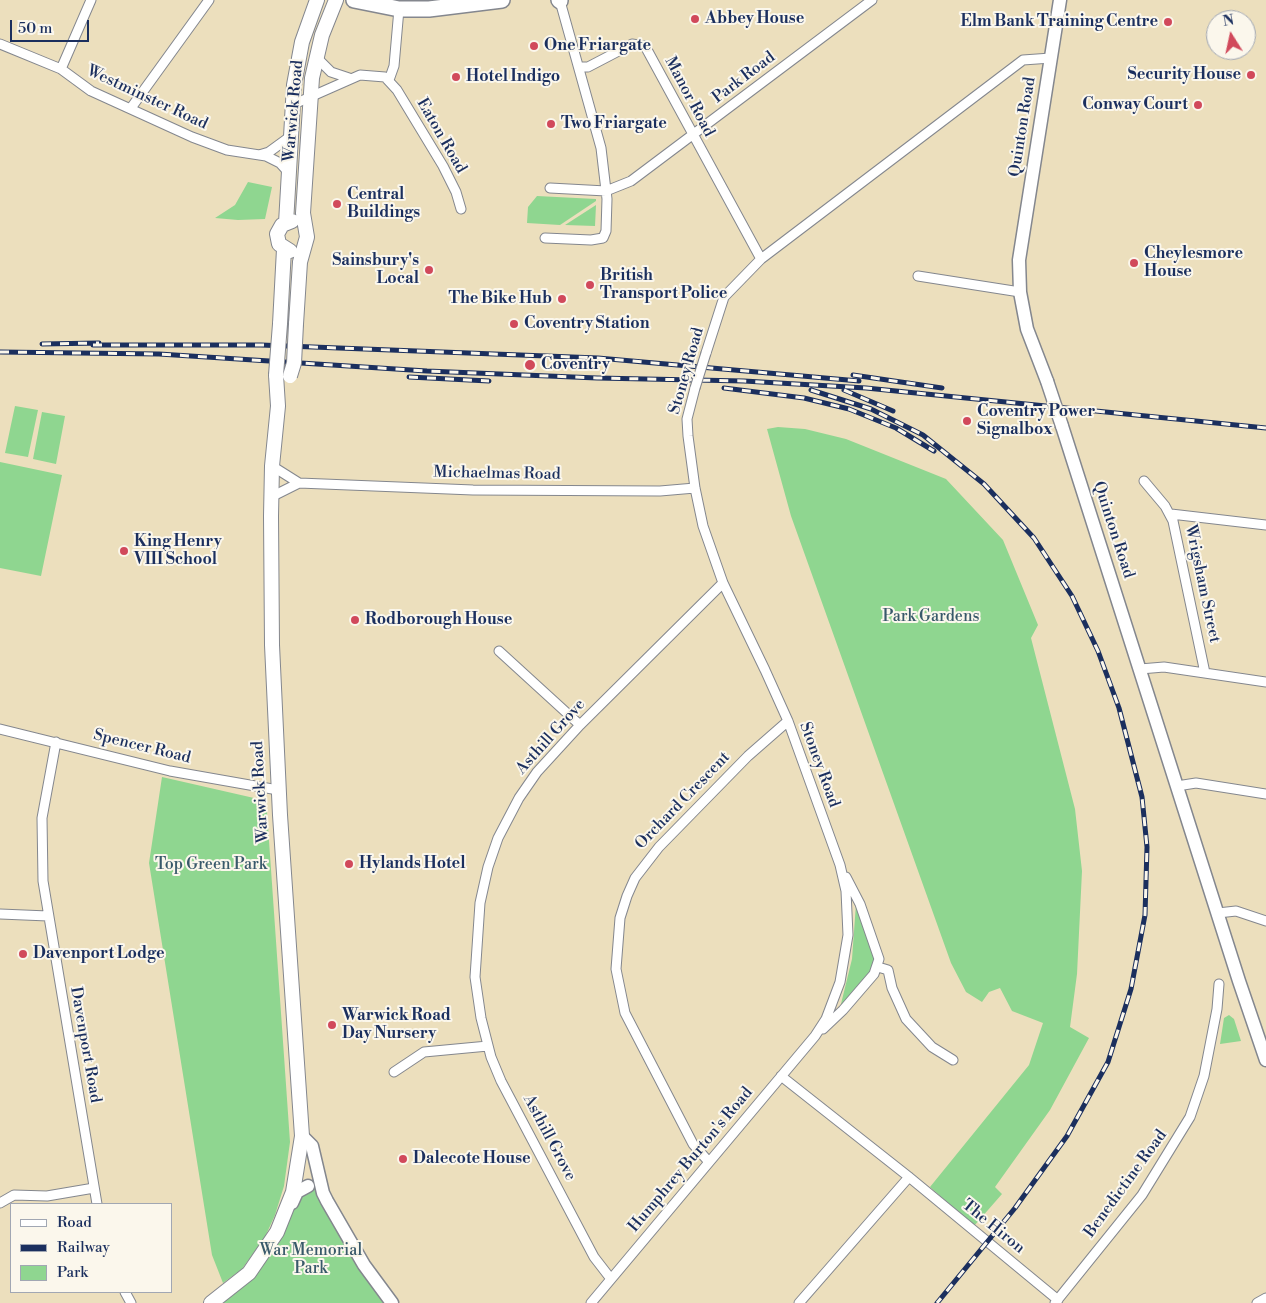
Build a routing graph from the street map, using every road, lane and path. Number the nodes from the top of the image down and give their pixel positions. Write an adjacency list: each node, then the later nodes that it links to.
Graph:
1 (90, 0): 15 (street)
2 (208, 0): 20 (street)
3 (316, 0): 19 (main road, Warwick Road)
4 (336, 0): 12 (main road, Warwick Road)
5 (354, 0): 10 (highway)
6 (502, 0): 10 (highway)
7 (560, 0): 14 (street)
8 (872, 0): 21 (street, Park Road)
9 (1060, 0): 13 (street, Quinton Road)
10 (399, 9): 17 (street)
11 (0, 44): 15 (street, Westminster Road)
12 (316, 57): 16 (street); 18 (main road, Warwick Road)
13 (1051, 58): 33 (street, Stoney Road); 35 (street, Quinton Road)
14 (579, 67): 21 (street, Manor Road); 26 (street)
15 (61, 69): 20 (street, Westminster Road)
16 (349, 78): 17 (street); 18 (street)
17 (389, 80): 27 (street, Eaton Road)
18 (312, 95): 19 (street); 29 (main road, Warwick Road)
19 (292, 105): 22 (main road, Warwick Road)
20 (131, 108): 23 (street, Westminster Road)
21 (692, 135): 26 (street, Park Road); 33 (street, Manor Road)
22 (290, 136): 23 (street); 24 (main road, Warwick Road)
23 (259, 155): 24 (street, Westminster Road)
24 (289, 173): 28 (main road, Warwick Road)
25 (550, 188): 26 (street)
26 (606, 191): 30 (street)
27 (461, 210)
28 (286, 223): 29 (main road); 32 (main road, Warwick Road)
29 (306, 229): 31 (main road, Warwick Road)
30 (545, 238)
31 (303, 248): 32 (main road); 36 (main road, Warwick Road, bridge)
32 (284, 249): 36 (main road, Warwick Road, bridge)
33 (761, 259): 40 (street, Stoney Road, bridge)
34 (918, 276): 35 (street)
35 (1020, 292): 46 (street, Quinton Road, bridge)
36 (283, 376): 37 (main road, Warwick Road)
37 (272, 466): 39 (street); 41 (main road, Warwick Road)
38 (1144, 481): 42 (street, Wrigsham Street)
39 (299, 484): 40 (street, Michaelmas Road); 41 (street, Michaelmas Road)
40 (695, 488): 44 (street, Stoney Road)
41 (271, 497): 54 (main road, Warwick Road)
42 (1170, 514): 43 (street); 47 (street, Wrigsham Street)
43 (1266, 525)
44 (723, 583): 49 (street, Stoney Road); 50 (street, Asthill Grove)
45 (499, 651): 50 (street)
46 (1140, 669): 47 (street); 53 (street, Quinton Road)
47 (1205, 673): 48 (street)
48 (1266, 682)
49 (788, 722): 56 (street, Stoney Road); 71 (street, Orchard Crescent)
50 (580, 725): 65 (street, Asthill Grove)
51 (0, 729): 52 (street, Spencer Road)
52 (56, 742): 54 (street, Spencer Road); 59 (street, Davenport Road)
53 (1177, 786): 55 (street); 57 (street, Quinton Road)
54 (278, 790): 70 (main road, Warwick Road)
55 (1266, 794)
56 (840, 865): 61 (street, Stoney Road); 62 (street, Stoney Road)
57 (1218, 913): 60 (street); 67 (street, Quinton Road)
58 (0, 914): 59 (street)
59 (48, 916): 75 (street, Davenport Road)
60 (1266, 921)
61 (844, 967): 64 (street, Humphrey Burton's Road)
62 (878, 967): 64 (street, Humphrey Burton's Road); 66 (street)
63 (1219, 984): 82 (street, Benedictine Road)
64 (815, 1036): 69 (street, Humphrey Burton's Road)
65 (488, 1046): 68 (street); 80 (street, Asthill Grove)
66 (953, 1060)
67 (1266, 1060)
68 (394, 1072)
69 (781, 1076): 71 (street, Humphrey Burton's Road); 73 (street, The Hiron)
70 (302, 1136): 72 (main road, Warwick Road); 76 (street)
71 (709, 1162): 80 (street, Humphrey Burton's Road)
72 (296, 1174): 74 (street); 79 (main road, Warwick Road)
73 (909, 1177): 82 (street, The Hiron); 86 (street)
74 (308, 1186): 76 (street); 79 (street)
75 (94, 1188): 77 (street); 78 (street, Davenport Road)
76 (323, 1193): 84 (street)
77 (0, 1203)
78 (97, 1203)
79 (287, 1212): 83 (main road, Warwick Road)
80 (611, 1279): 85 (street, Humphrey Burton's Road)
81 (1266, 1298): 87 (street)
82 (1056, 1302)
83 (211, 1303)
84 (392, 1303)
85 (591, 1303)
86 (799, 1303)
87 (1257, 1303)

